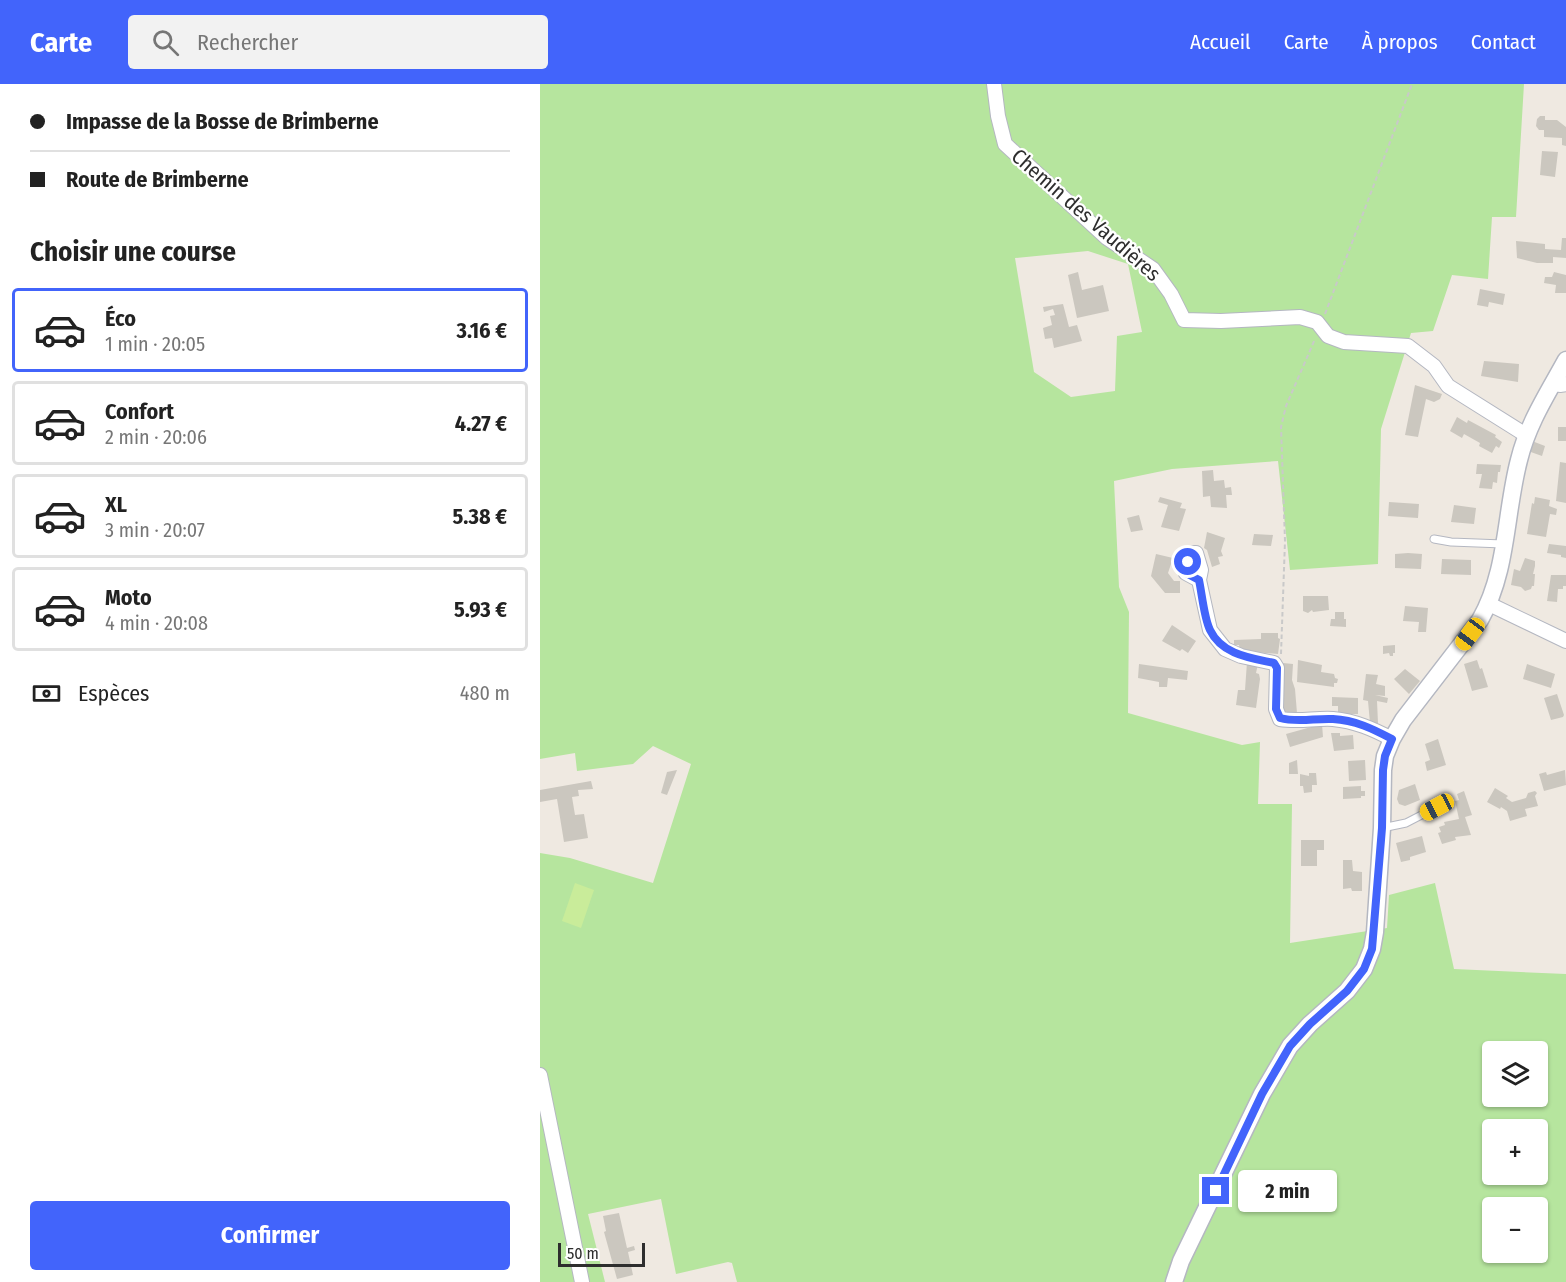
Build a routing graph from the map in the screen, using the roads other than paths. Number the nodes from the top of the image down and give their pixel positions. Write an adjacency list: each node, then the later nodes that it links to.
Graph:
1 (994, 84): 4 (street, Chemin des Vaudières)
2 (1566, 360): 3 (street)
3 (1559, 384): 4 (street)
4 (1526, 435): 6 (street)
5 (1434, 538): 6 (lane)
6 (1504, 544): 8 (street)
7 (1199, 580): 10 (street)
8 (1489, 604): 9 (street); 10 (street)
9 (1566, 641)
10 (1392, 739): 12 (street)
11 (1437, 807): 12 (lane)
12 (1382, 828): 15 (street)
13 (540, 1075): 14 (street)
14 (582, 1282)
15 (1174, 1282)

